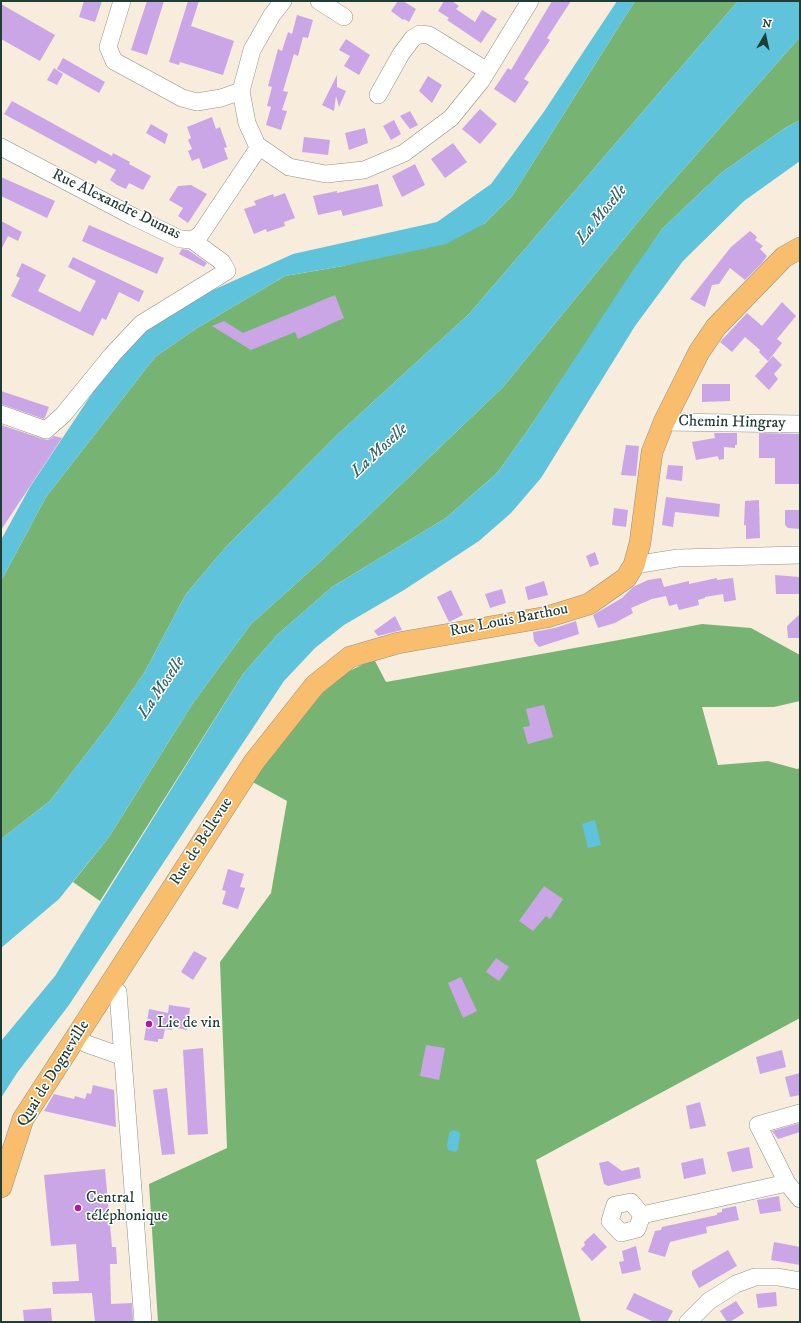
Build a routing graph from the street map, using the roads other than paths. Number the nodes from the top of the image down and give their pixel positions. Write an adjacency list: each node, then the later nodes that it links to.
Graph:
1 (122, 1): 7 (street)
2 (283, 1): 7 (street)
3 (319, 1): 5 (street)
4 (530, 1): 6 (street)
5 (344, 17)
6 (487, 70): 8 (street); 10 (street)
7 (241, 92): 10 (street)
8 (378, 95)
9 (1, 147): 11 (street, Rue Alexandre Dumas)
10 (259, 147): 11 (street, Rue Alexandre Dumas)
11 (192, 240): 13 (street)
12 (800, 248): 14 (main road, Rue Louis Barthou)
13 (1, 414)
14 (667, 422): 15 (street, Chemin Hingray); 17 (main road, Rue Louis Barthou)
15 (800, 424)
16 (800, 555): 17 (street)
17 (634, 565): 18 (main road, Rue Louis Barthou)
18 (359, 655): 19 (main road, Rue de Bellevue)
19 (108, 988): 20 (main road, Quai de Dogneville); 21 (street)
20 (76, 1038): 21 (street); 24 (main road, Quai de Dogneville)
21 (121, 1056): 28 (street)
22 (800, 1113): 23 (street)
23 (787, 1183): 25 (street); 26 (street)
24 (1, 1187)
25 (800, 1199)
26 (642, 1215)
27 (800, 1281): 29 (street)
28 (143, 1322)
29 (688, 1322)

